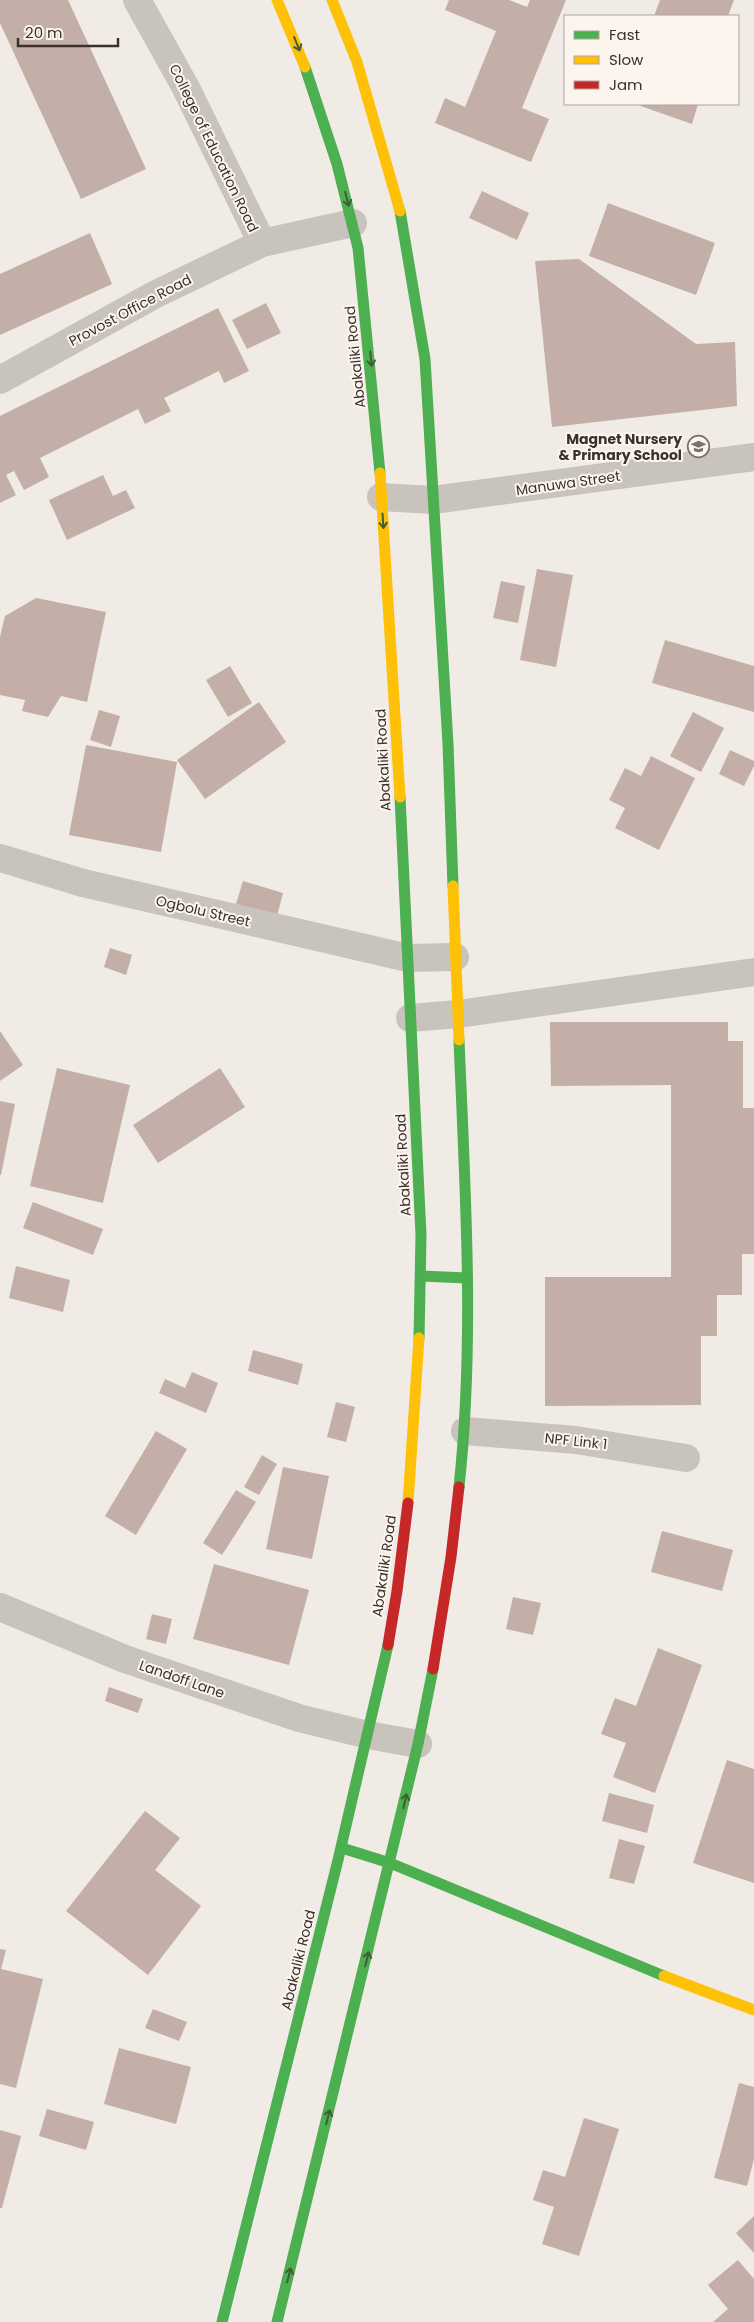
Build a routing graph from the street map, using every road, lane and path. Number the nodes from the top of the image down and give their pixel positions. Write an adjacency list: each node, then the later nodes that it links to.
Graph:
1 (137, 0): 5 (street, College of Education Road)
2 (277, 0): 4 (main road, Abakaliki Road, one-way to 4)
3 (332, 0): 9 (main road)
4 (353, 223): 5 (street, Provost Office Road); 8 (main road, Abakaliki Road, one-way to 8)
5 (262, 243): 6 (street, Provost Office Road)
6 (0, 380)
7 (754, 457): 9 (street, Manuwa Street)
8 (381, 497): 9 (street, Manuwa Street); 12 (main road, Abakaliki Road, one-way to 12)
9 (433, 500): 11 (main road)
10 (0, 858): 12 (street, Ogbolu Street)
11 (454, 957): 12 (street, Ogbolu Street); 14 (main road)
12 (408, 958): 15 (main road, Abakaliki Road)
13 (754, 972): 14 (street)
14 (458, 1014): 15 (street); 17 (main road)
15 (410, 1018): 16 (main road, Abakaliki Road)
16 (421, 1276): 17 (main road); 21 (main road, Abakaliki Road)
17 (467, 1278): 18 (main road)
18 (465, 1430): 19 (street, NPF Link 1); 22 (main road)
19 (686, 1458)
20 (2, 1614): 21 (street, Landoff Lane)
21 (368, 1735): 22 (street, Landoff Lane); 23 (main road, Abakaliki Road)
22 (418, 1744): 24 (main road, one-way to 22)
23 (342, 1848): 24 (main road); 26 (main road, Abakaliki Road)
24 (390, 1863): 25 (main road); 27 (main road, one-way to 24)
25 (754, 2010)
26 (222, 2322)
27 (277, 2322)

